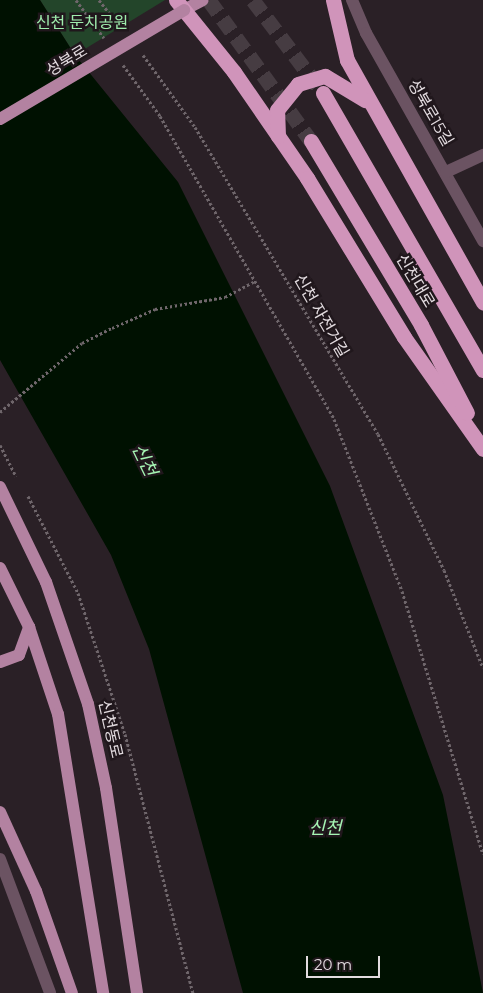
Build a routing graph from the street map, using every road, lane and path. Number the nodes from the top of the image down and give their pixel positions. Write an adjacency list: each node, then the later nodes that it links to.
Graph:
1 (76, 0): 8 (path)
2 (98, 0): 7 (path)
3 (203, 0): 6 (main road, 성북로)
4 (333, 0): 12 (highway)
5 (352, 0): 17 (street, 성북로15길)
6 (180, 5): 13 (main road, 성북로, bridge); 14 (highway)
7 (124, 31)
8 (110, 46)
9 (136, 47): 29 (path, 신천 자전거길)
10 (121, 62): 19 (path)
11 (323, 93): 21 (highway, 신천대로)
12 (368, 102): 14 (highway); 20 (highway)
13 (0, 120)
14 (278, 136): 24 (highway)
15 (311, 141): 23 (highway, 신천대로)
16 (483, 155): 17 (street)
17 (446, 172): 18 (street, 성북로15길)
18 (483, 241)
19 (254, 281): 22 (path); 31 (path)
20 (483, 302)
21 (483, 370)
22 (0, 412)
23 (483, 442)
24 (483, 449)
25 (0, 487): 36 (main road, 신천동로)
26 (0, 568): 27 (main road)
27 (29, 627): 28 (main road); 35 (main road)
28 (0, 662)
29 (483, 668)
30 (0, 812): 34 (main road)
31 (483, 854)
32 (0, 859): 33 (street)
33 (50, 993)
34 (72, 993)
35 (103, 993)
36 (137, 993)

